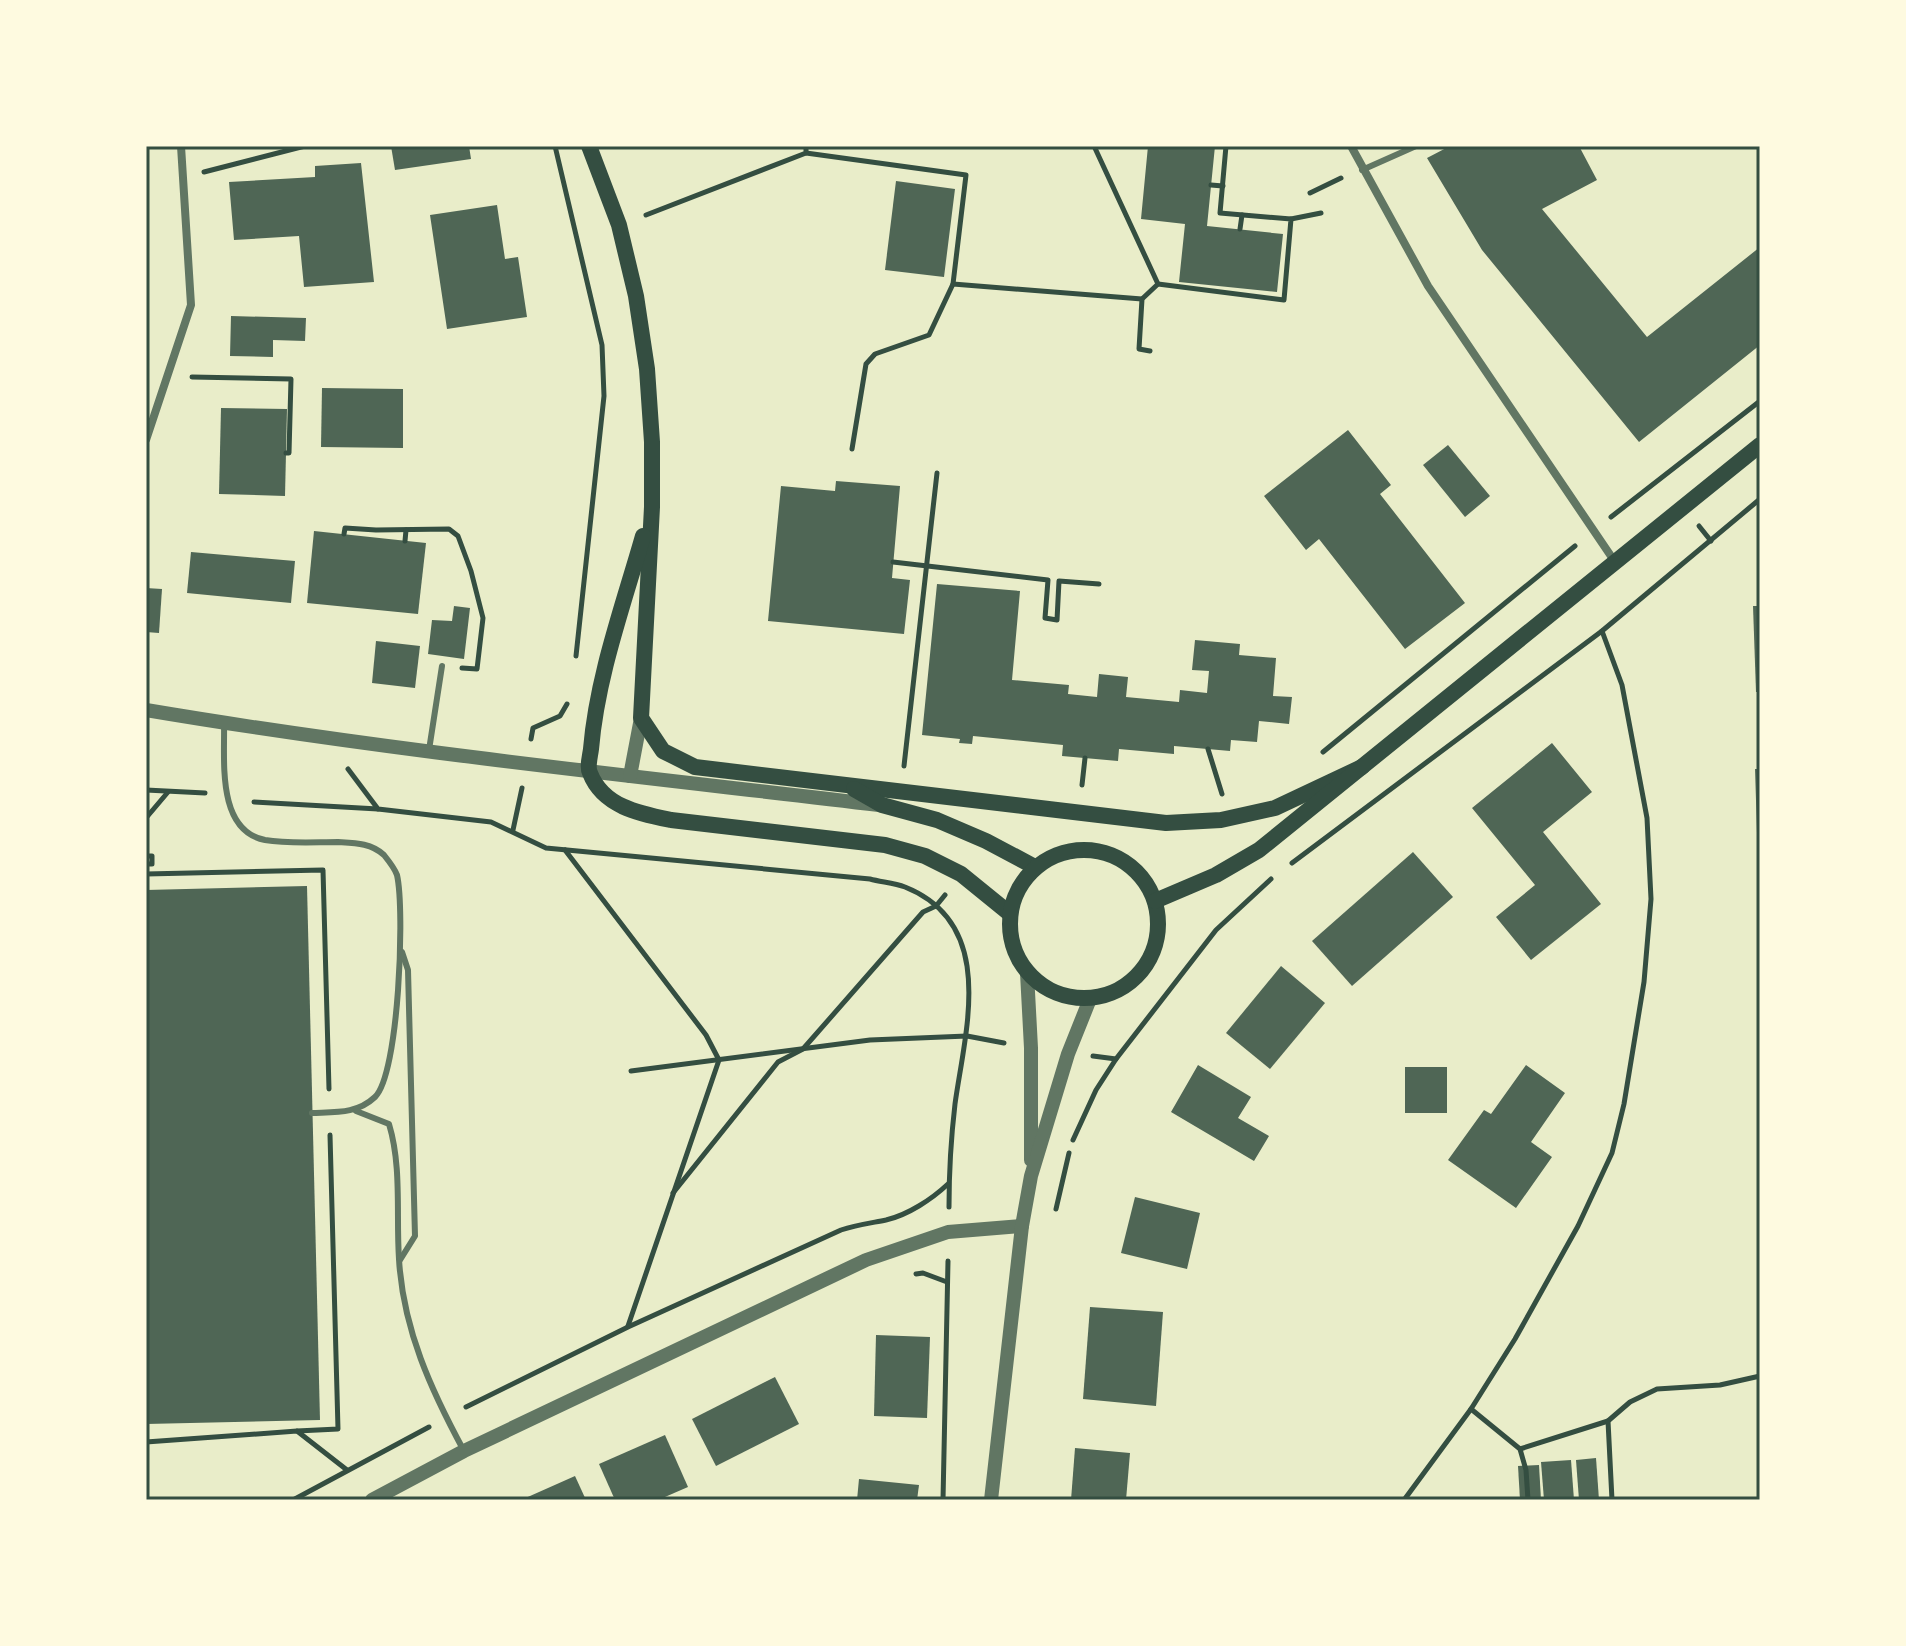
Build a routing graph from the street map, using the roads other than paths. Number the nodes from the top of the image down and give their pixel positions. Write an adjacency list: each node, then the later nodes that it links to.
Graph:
1 (181, 146): 6 (street)
2 (589, 146): 8 (main road)
3 (1351, 146): 5 (street)
4 (1416, 146): 5 (lane)
5 (1362, 170): 9 (street)
6 (146, 440)
7 (1760, 445): 9 (main road)
8 (652, 507): 12 (main road); 16 (main road)
9 (1616, 562): 15 (main road)
10 (442, 666): 14 (lane)
11 (146, 710): 13 (street)
12 (641, 718): 17 (street); 18 (main road)
13 (224, 723): 14 (street); 23 (lane)
14 (429, 751): 16 (street)
15 (1362, 767): 18 (main road); 21 (main road)
16 (589, 771): 17 (street); 22 (main road)
17 (630, 776): 19 (street)
18 (846, 784): 19 (main road)
19 (882, 805): 20 (main road)
20 (1035, 867): 21 (main road); 22 (main road)
21 (1155, 901): 25 (main road)
22 (1009, 913): 24 (main road)
23 (401, 949): 26 (lane); 30 (lane)
24 (1027, 973): 25 (main road); 28 (street)
25 (1090, 999): 28 (street)
26 (356, 1111): 27 (lane); 30 (lane)
27 (312, 1113)
28 (1031, 1176): 29 (street)
29 (1022, 1226): 31 (street); 33 (street)
30 (399, 1261): 31 (lane)
31 (464, 1451): 32 (street)
32 (372, 1500)
33 (991, 1500)

